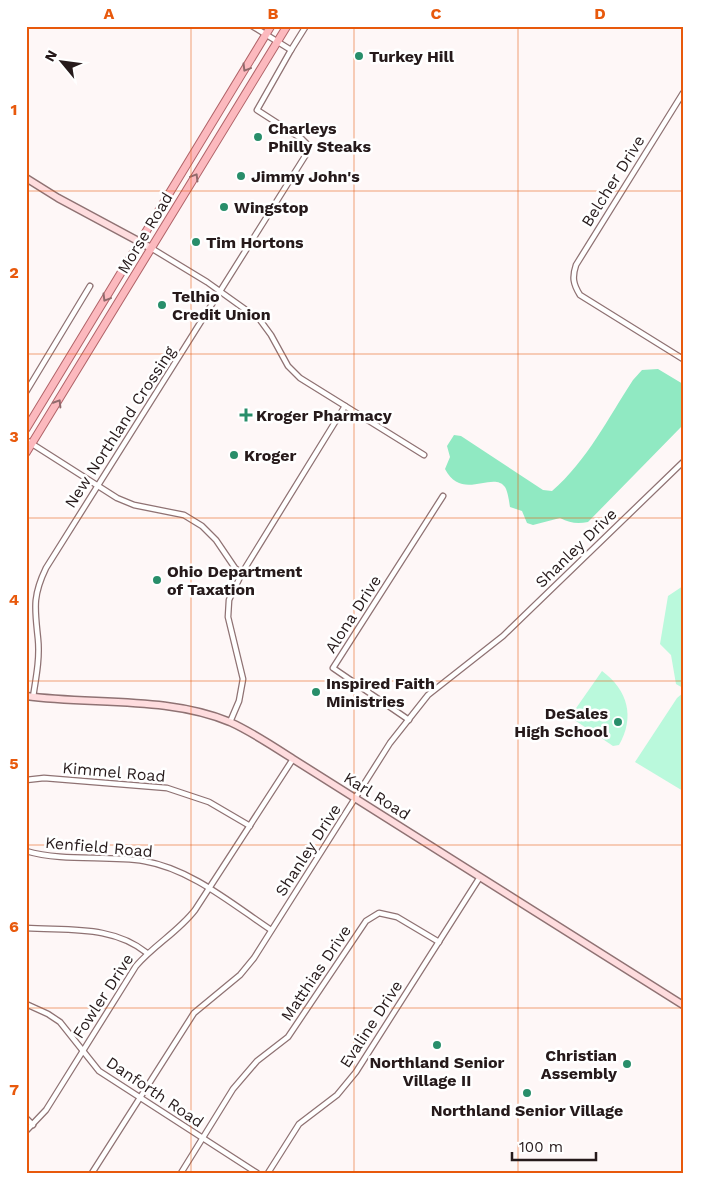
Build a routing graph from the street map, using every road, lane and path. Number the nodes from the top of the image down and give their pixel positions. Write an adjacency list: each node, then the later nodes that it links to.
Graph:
1 (252, 26): 5 (street)
2 (271, 26): 5 (main road, Morse Road)
3 (287, 26): 6 (main road, Morse Road)
4 (306, 26): 7 (street)
5 (266, 34): 6 (street); 10 (main road, Morse Road, one-way to 10)
6 (277, 42): 7 (street); 11 (main road, Morse Road, one-way to 6)
7 (291, 50): 13 (street, New Northland Crossing)
8 (683, 94): 14 (street, Belcher Drive)
9 (26, 178): 10 (main road)
10 (141, 242): 11 (main road); 17 (main road, Morse Road, one-way to 17)
11 (151, 248): 13 (street); 18 (main road, Morse Road, one-way to 11)
12 (90, 286): 15 (street)
13 (218, 290): 16 (street); 22 (street, New Northland Crossing)
14 (683, 358)
15 (26, 392)
16 (345, 406): 20 (street); 24 (street)
17 (26, 429)
18 (29, 442): 19 (main road, Morse Road); 22 (street)
19 (26, 453)
20 (424, 455)
21 (683, 462): 26 (street, Shanley Drive)
22 (96, 484): 24 (street); 25 (street, New Northland Crossing)
23 (443, 496): 26 (street, Alona Drive)
24 (242, 573): 27 (street)
25 (30, 697): 27 (main road, Karl Road)
26 (408, 720): 30 (street, Shanley Drive)
27 (230, 722): 28 (main road, Karl Road)
28 (293, 759): 30 (main road, Karl Road); 31 (street, Fowler Drive)
29 (26, 780): 31 (street, Kimmel Road)
30 (355, 798): 33 (main road, Karl Road); 36 (street, Shanley Drive)
31 (250, 826): 34 (street, Fowler Drive)
32 (26, 851): 34 (street, Kenfield Road)
33 (480, 877): 37 (street, Evaline Drive); 40 (main road, Karl Road)
34 (210, 890): 36 (street, Kenfield Road); 38 (street, Fowler Drive)
35 (26, 928): 38 (street)
36 (271, 930): 42 (street, Shanley Drive)
37 (439, 942): 46 (street, Matthias Drive); 50 (street, Evaline Drive)
38 (147, 953): 41 (street, Fowler Drive)
39 (26, 1004): 41 (street, Danforth Road)
40 (683, 1005)
41 (82, 1052): 42 (street, Danforth Road); 44 (street, Fowler Drive)
42 (140, 1098): 46 (street, Danforth Road); 47 (street, Shanley Drive)
43 (26, 1118): 44 (street)
44 (33, 1125): 45 (street, Fowler Drive)
45 (26, 1131)
46 (202, 1138): 48 (street, Matthias Drive); 49 (street, Danforth Road)
47 (92, 1173)
48 (180, 1173)
49 (257, 1173)
50 (268, 1173)

